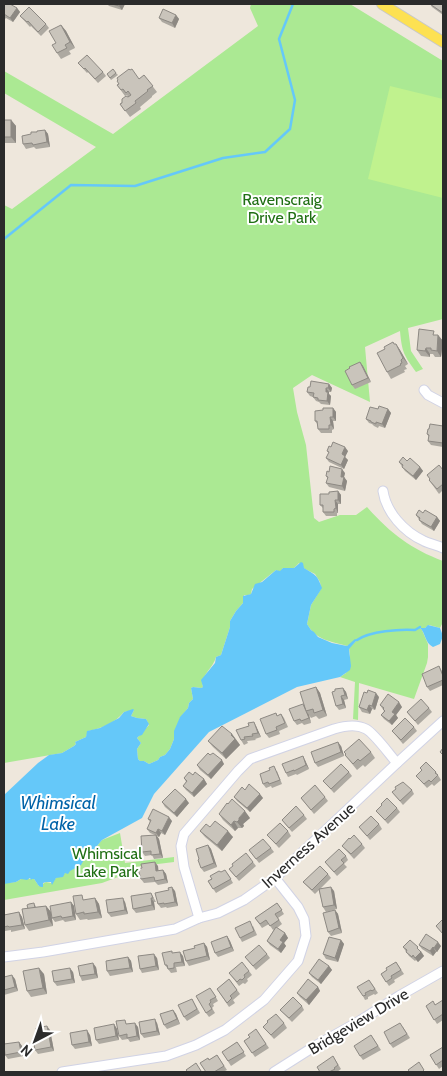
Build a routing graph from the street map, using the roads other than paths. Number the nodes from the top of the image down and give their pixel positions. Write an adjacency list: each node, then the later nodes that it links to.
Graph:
1 (382, 4): 2 (main road)
2 (443, 42)
3 (424, 390): 4 (street)
4 (443, 403)
5 (383, 491): 6 (street)
6 (443, 548)
7 (443, 721): 8 (street, Inverness Avenue)
8 (397, 763): 9 (street, Inverness Avenue); 10 (street)
9 (275, 878): 10 (street, Inverness Avenue); 13 (street)
10 (199, 918): 11 (street, Inverness Avenue)
11 (4, 957)
12 (443, 971): 14 (street, Bridgeview Drive)
13 (62, 1072)
14 (274, 1072)

